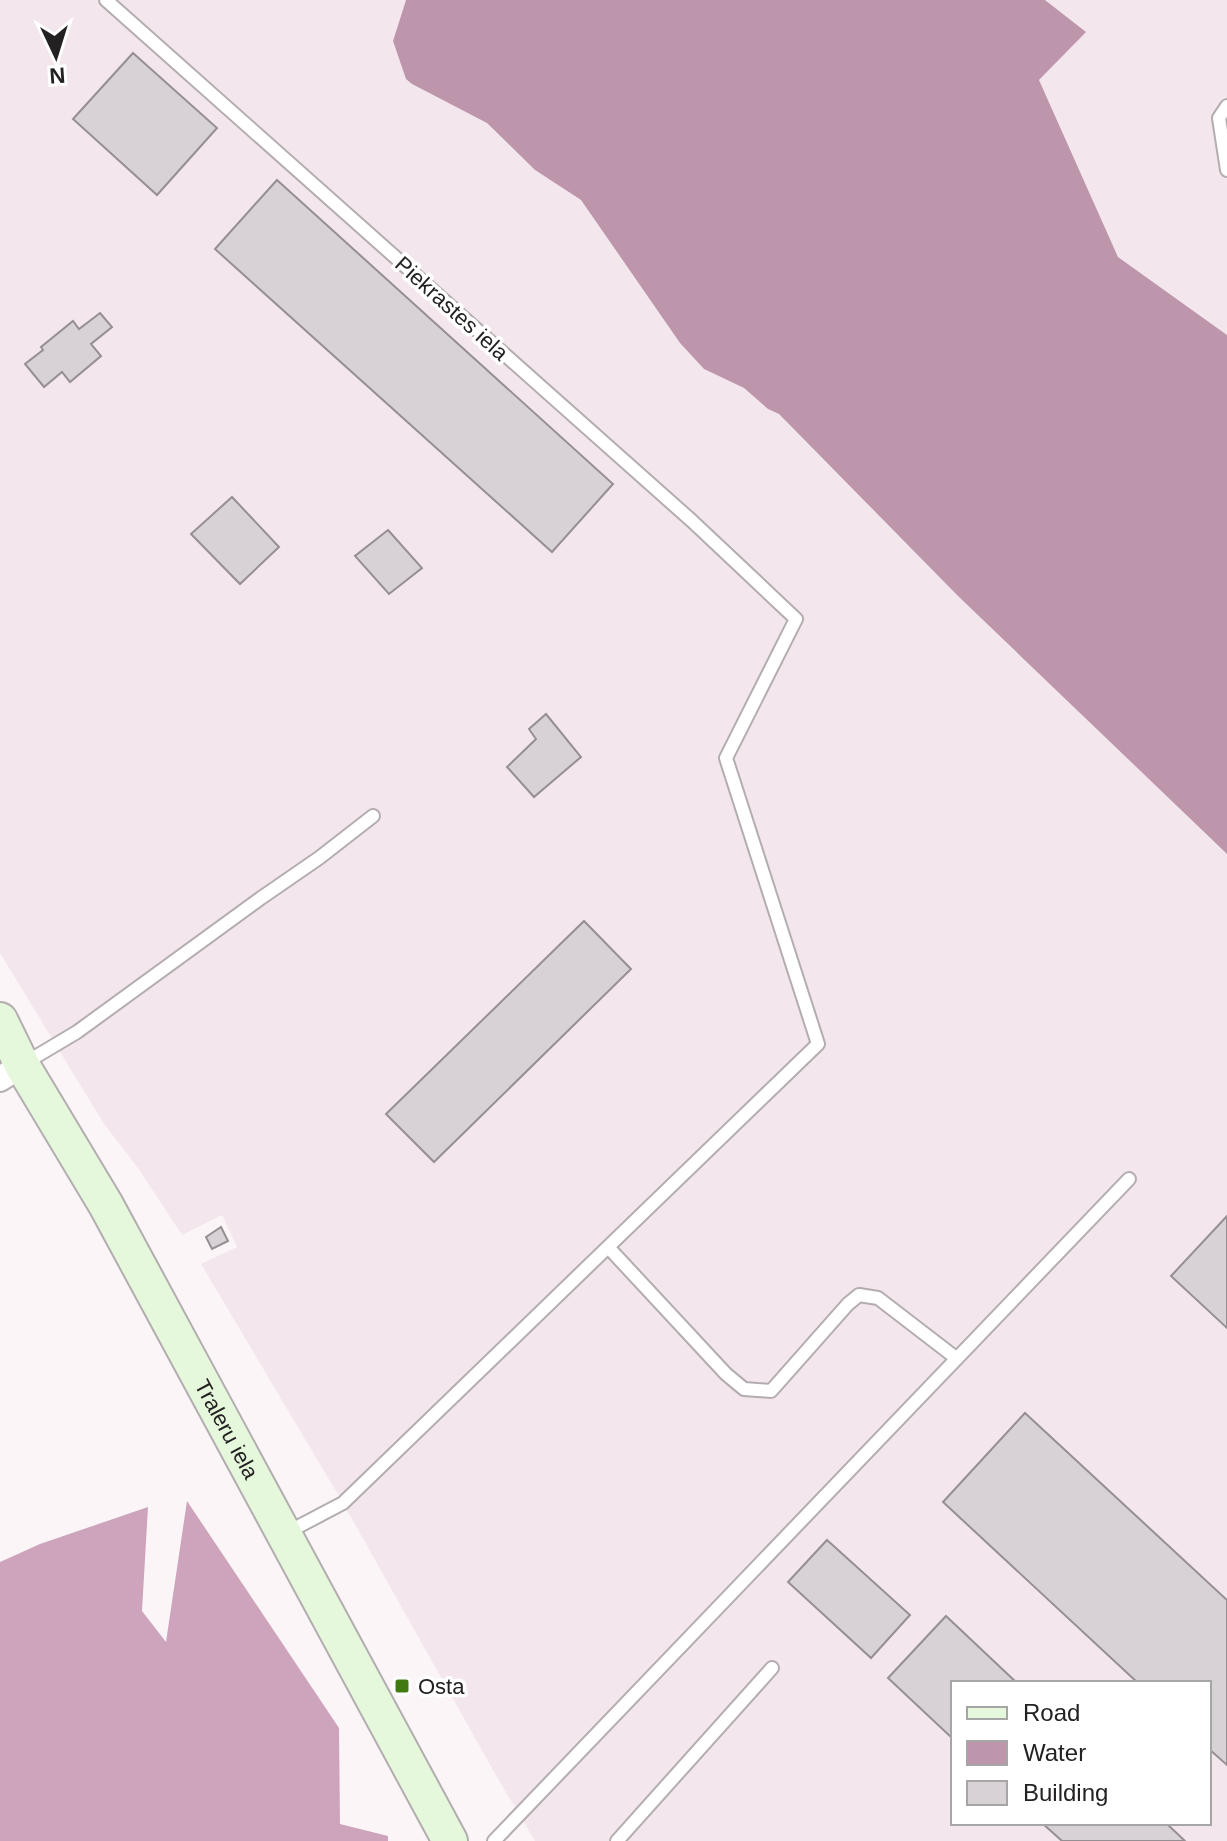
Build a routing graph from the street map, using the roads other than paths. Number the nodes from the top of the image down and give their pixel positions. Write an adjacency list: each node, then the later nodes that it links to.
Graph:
1 (106, 0): 8 (lane, Piekrastes iela)
2 (1227, 106): 3 (lane)
3 (1227, 170)
4 (373, 816): 6 (lane)
5 (0, 1020): 6 (main road, Traleru iela)
6 (11, 1072): 10 (main road, Traleru iela)
7 (1129, 1179): 9 (lane)
8 (608, 1247): 9 (lane); 10 (lane)
9 (956, 1358): 13 (lane)
10 (284, 1534): 12 (main road, Traleru iela)
11 (772, 1668): 14 (lane)
12 (450, 1841)
13 (494, 1841)
14 (617, 1841)

